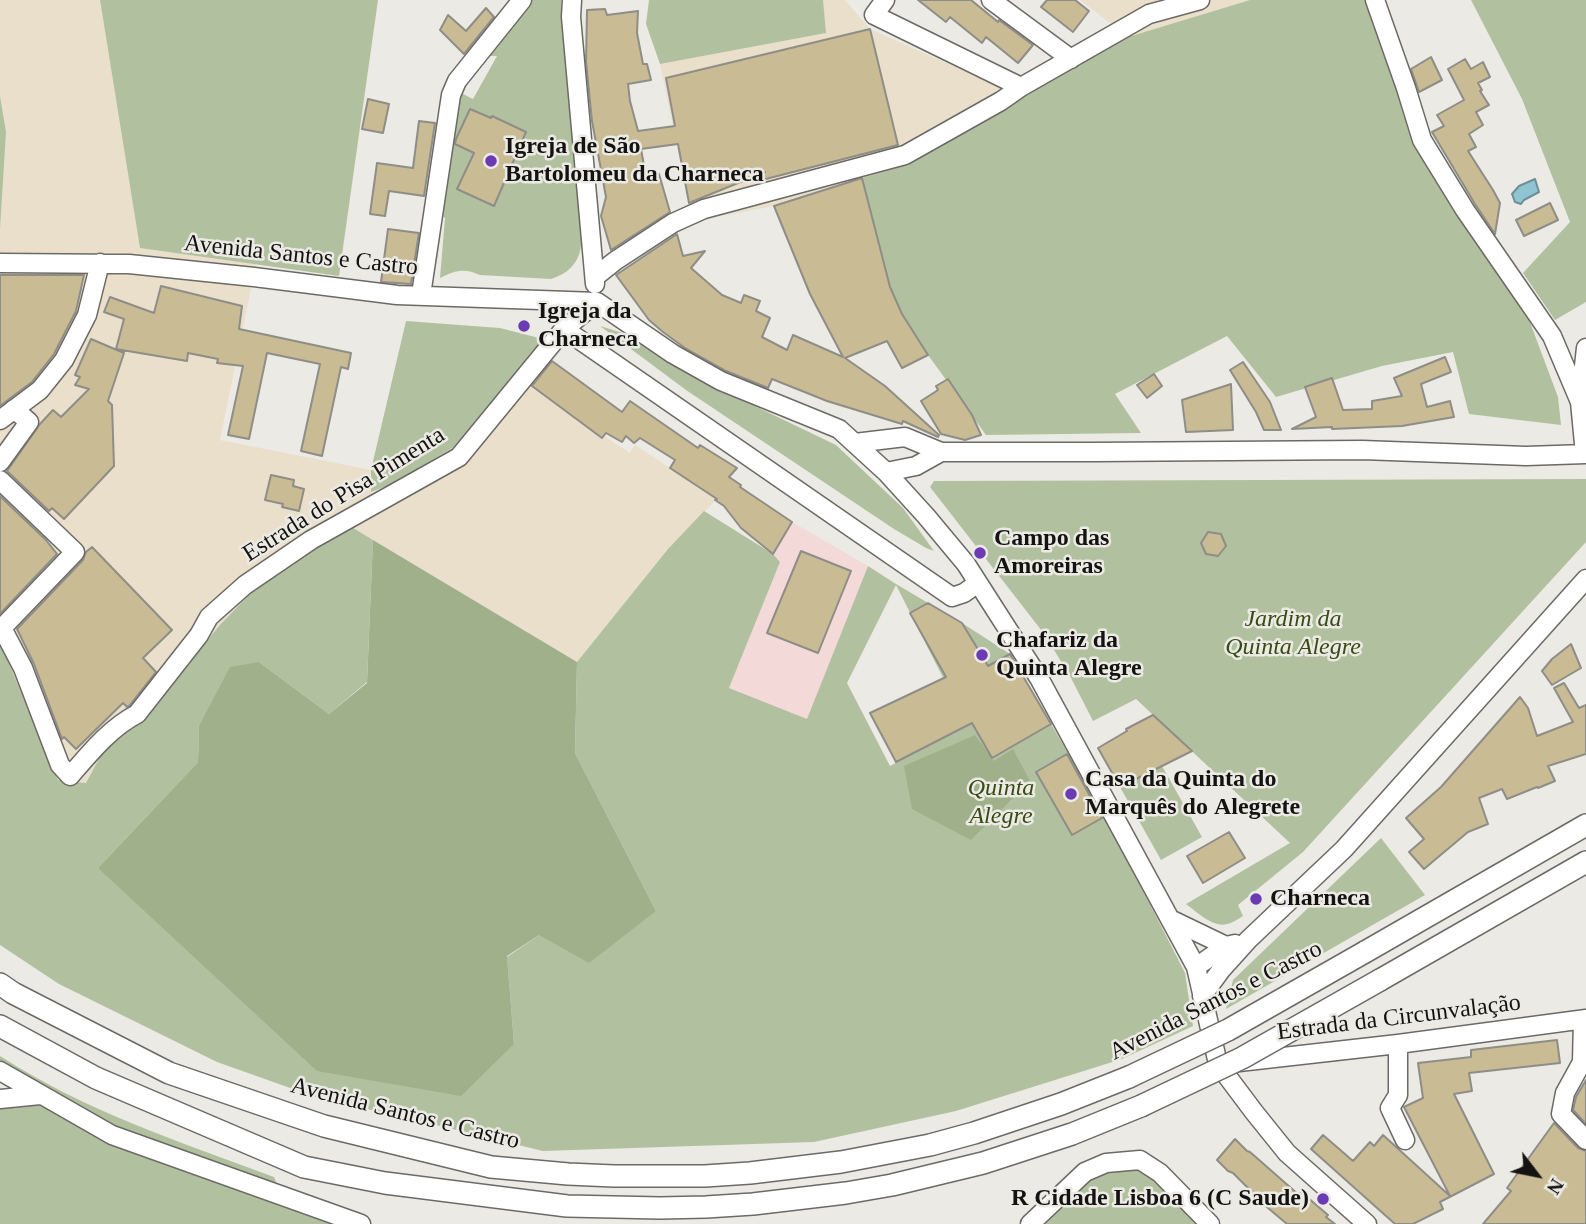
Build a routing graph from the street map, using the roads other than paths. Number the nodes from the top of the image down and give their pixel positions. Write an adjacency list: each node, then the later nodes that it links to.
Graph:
1 (522, 0): 12 (street)
2 (572, 0): 11 (street)
3 (885, 0): 8 (street)
4 (991, 0): 7 (street)
5 (1200, 0): 7 (street)
6 (1375, 0): 16 (street)
7 (1071, 59): 8 (street)
8 (1021, 87): 11 (street)
9 (0, 263): 10 (street, Avenida Santos e Castro)
10 (100, 263): 12 (street, Avenida Santos e Castro); 17 (street)
11 (595, 277): 13 (street)
12 (421, 295): 13 (street, Avenida Santos e Castro)
13 (597, 302): 14 (street, Estrada do Pisa Pimenta); 18 (street)
14 (564, 329): 23 (street, Estrada do Pisa Pimenta); 25 (street)
15 (1586, 348): 16 (street)
16 (1580, 402): 20 (street)
17 (7, 414): 21 (street)
18 (855, 443): 19 (street); 22 (street)
19 (941, 452): 20 (street); 22 (street)
20 (1585, 454)
21 (0, 462)
22 (886, 472): 25 (street)
23 (0, 480)
24 (1586, 579): 29 (street)
25 (978, 583): 28 (street)
26 (1577, 830): 32 (main road, Avenida Santos e Castro, bridge)
27 (1585, 862): 35 (main road, bridge)
28 (1170, 919): 30 (street); 31 (street)
29 (1248, 940): 30 (street); 33 (street)
30 (1226, 946): 31 (street)
31 (1196, 967): 33 (street)
32 (0, 984)
33 (1202, 996): 37 (street)
34 (1584, 1020): 36 (street, Estrada da Circunvalação); 42 (street)
35 (0, 1026)
36 (1398, 1044): 37 (street, Estrada da Circunvalação); 41 (street)
37 (1218, 1064): 46 (street)
38 (0, 1071): 39 (street)
39 (40, 1095): 40 (street); 43 (street)
40 (0, 1099)
41 (1405, 1140)
42 (1586, 1140)
43 (361, 1224)
44 (1030, 1224): 45 (street)
45 (1210, 1224)
46 (1367, 1224)

